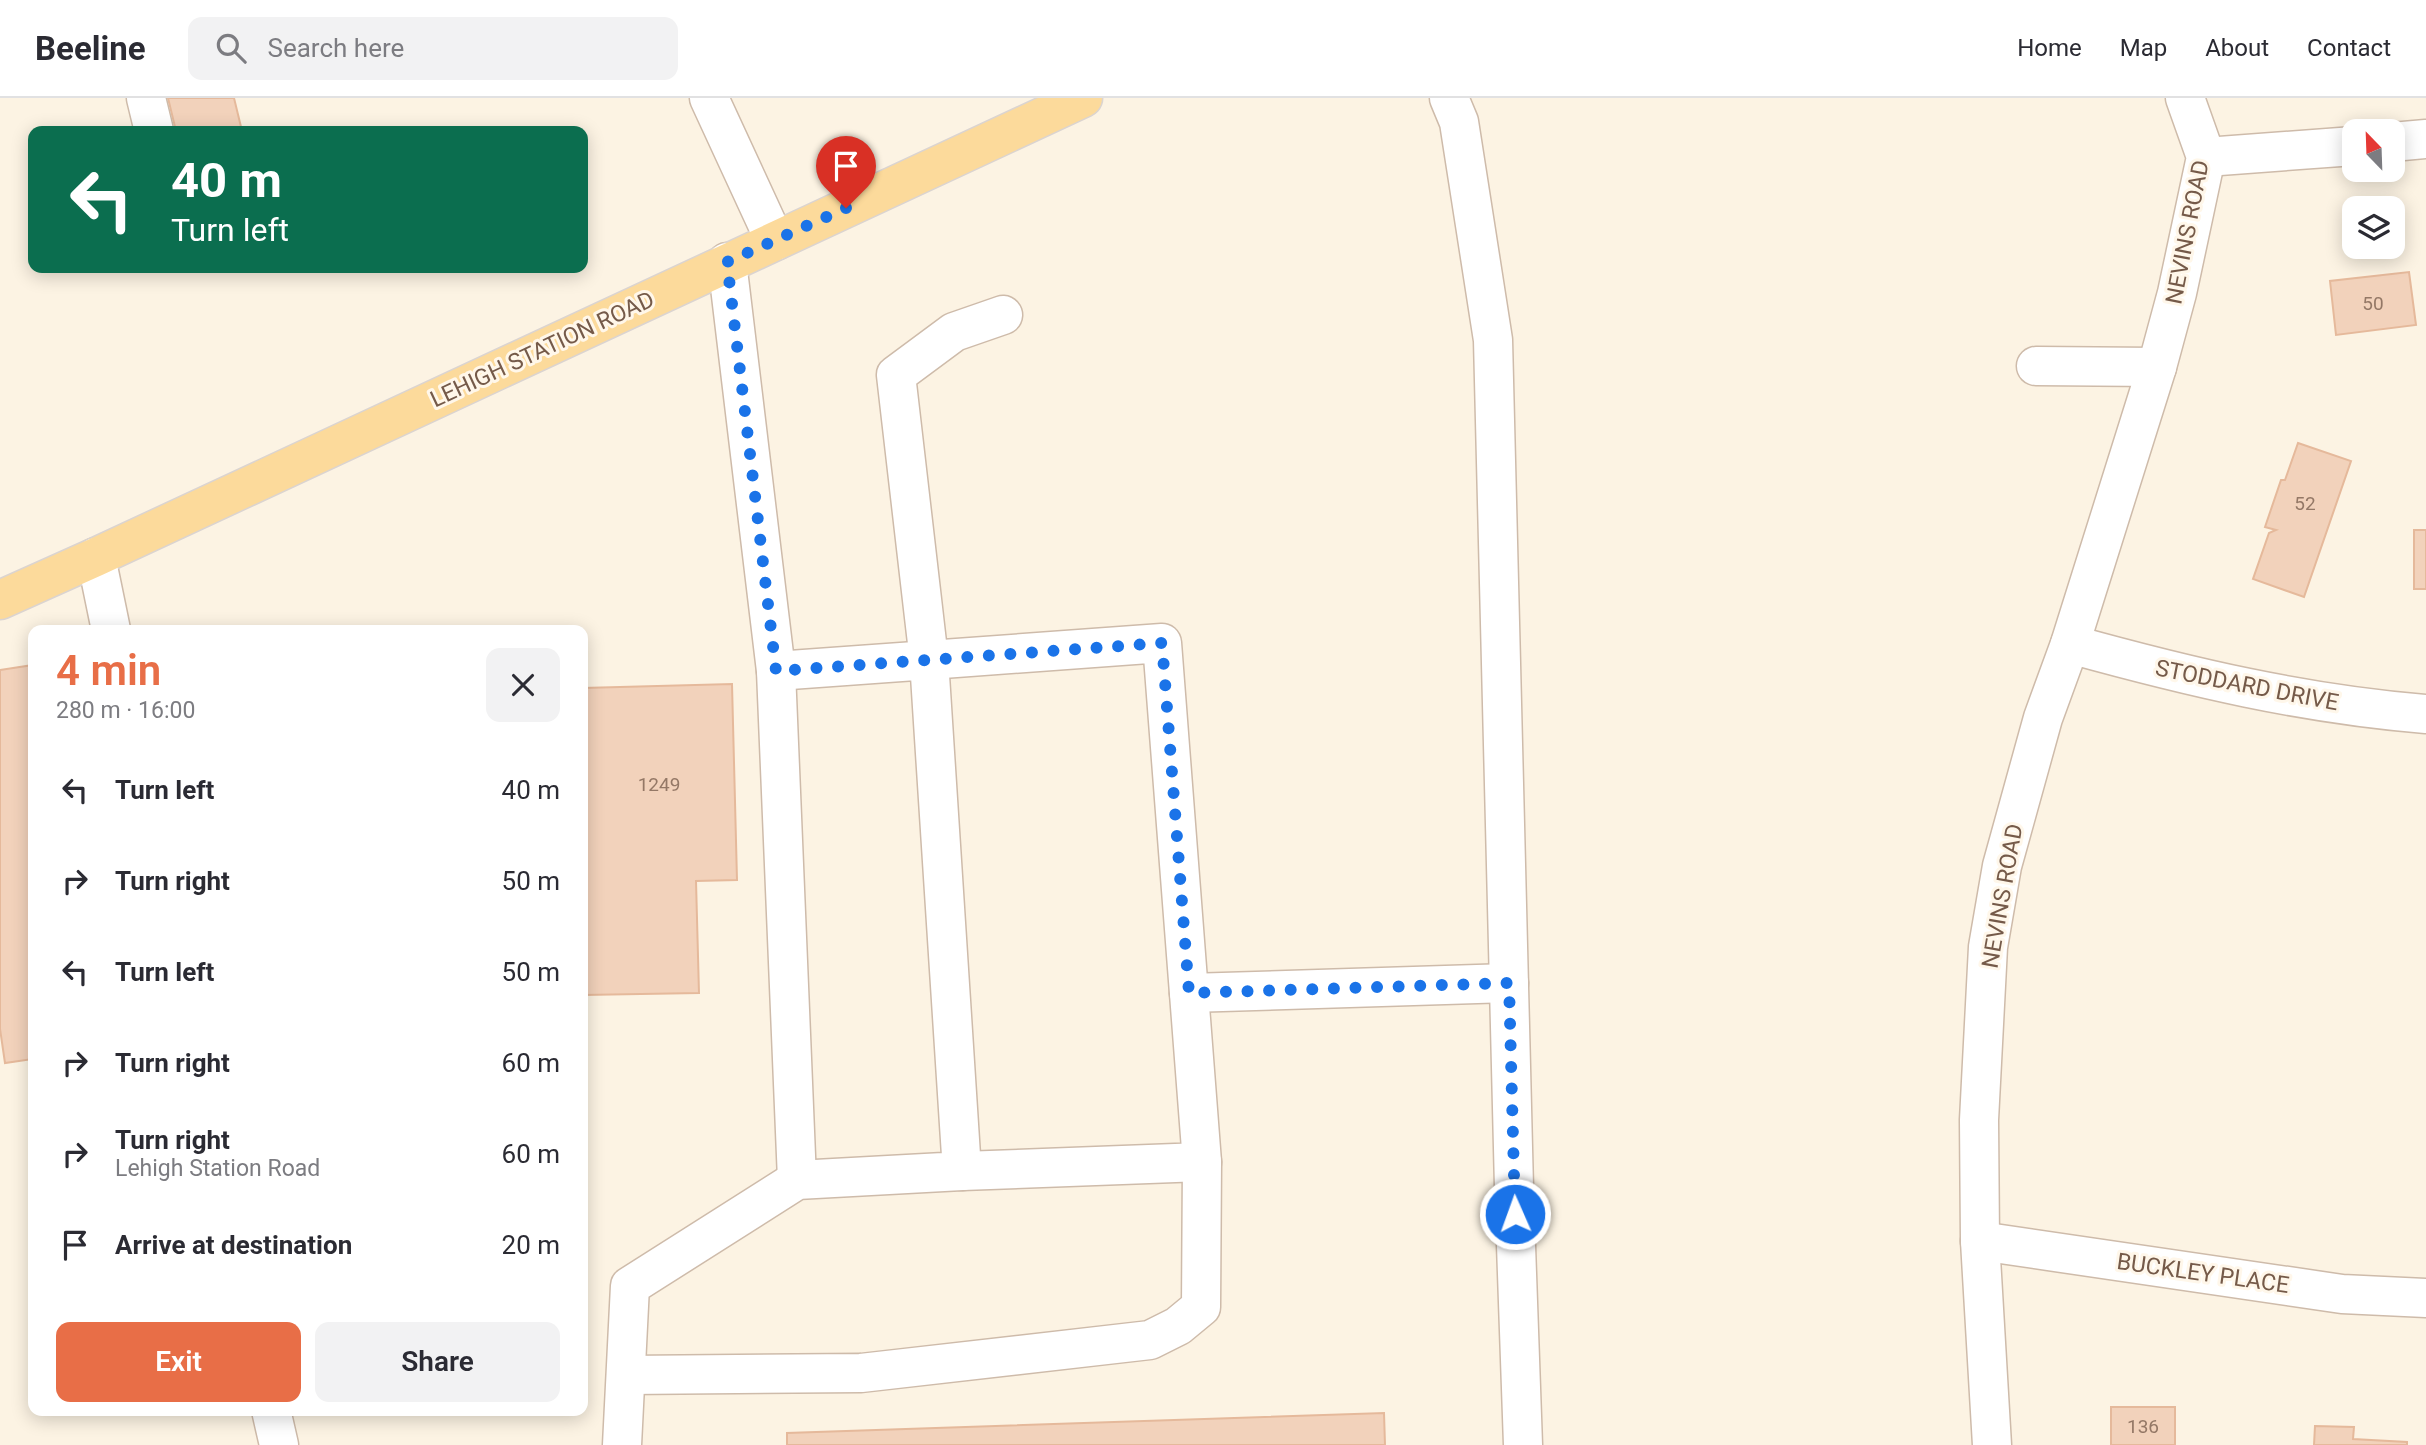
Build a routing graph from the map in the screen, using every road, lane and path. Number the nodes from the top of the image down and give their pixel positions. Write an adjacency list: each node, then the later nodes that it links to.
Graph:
1 (146, 98): 6 (street)
2 (709, 98): 11 (street)
3 (1083, 98): 11 (main road, LEHIGH STATION ROAD)
4 (1449, 98): 23 (street)
5 (2185, 98): 10 (street, NEVINS ROAD)
6 (153, 126)
7 (2426, 139): 8 (street)
8 (2405, 141)
9 (2342, 147): 10 (street)
10 (2206, 156): 15 (street, NEVINS ROAD)
11 (775, 240): 12 (main road, LEHIGH STATION ROAD)
12 (727, 262): 16 (main road, LEHIGH STATION ROAD); 21 (street)
13 (1003, 315): 20 (street)
14 (2036, 366): 15 (street)
15 (2157, 368): 19 (street, NEVINS ROAD)
16 (96, 557): 17 (main road, LEHIGH STATION ROAD); 18 (street)
17 (0, 600)
18 (110, 625)
19 (2070, 644): 22 (street, STODDARD DRIVE); 28 (street, NEVINS ROAD)
20 (929, 660): 21 (street); 24 (street); 26 (street)
21 (776, 671): 27 (street)
22 (2426, 714)
23 (1509, 983): 24 (street); 34 (street)
24 (1189, 993): 25 (street)
25 (1202, 1162): 26 (street); 30 (street)
26 (962, 1171): 27 (street)
27 (797, 1180): 30 (street)
28 (1980, 1241): 29 (street, BUCKLEY PLACE); 35 (street, NEVINS ROAD)
29 (2426, 1298)
30 (627, 1375): 33 (street)
31 (272, 1416): 32 (street)
32 (279, 1445)
33 (622, 1445)
34 (1523, 1445)
35 (1992, 1445)

